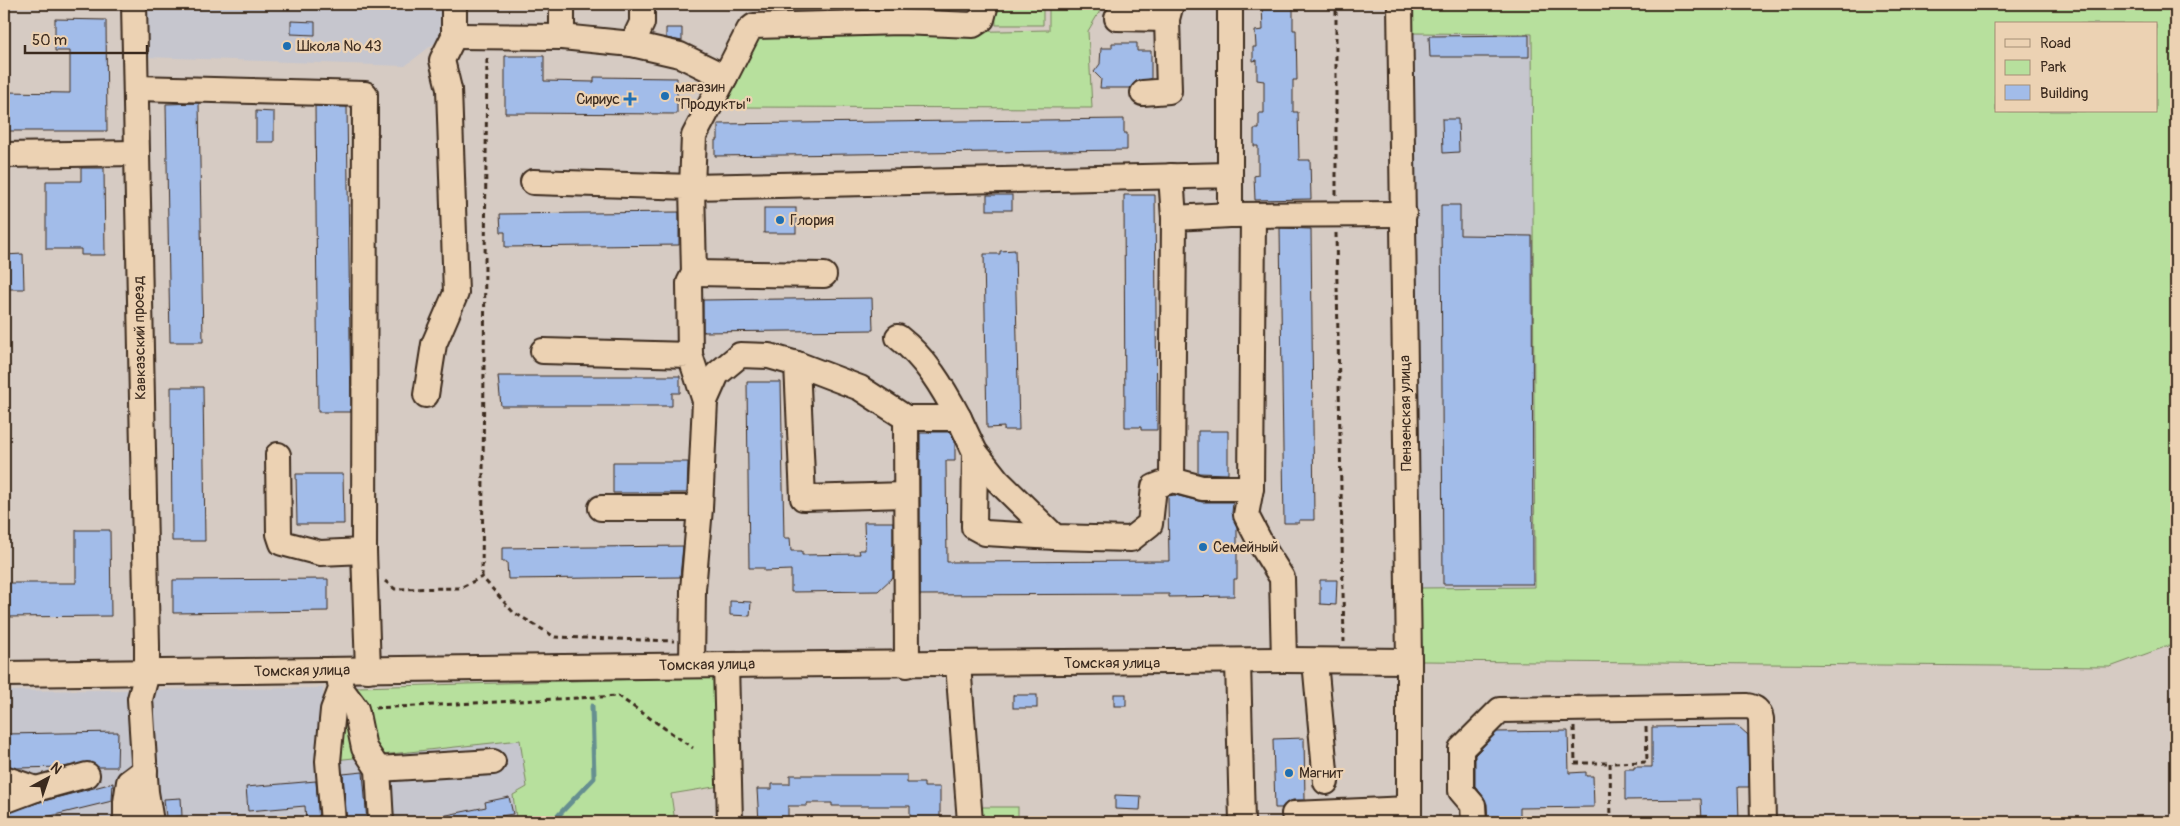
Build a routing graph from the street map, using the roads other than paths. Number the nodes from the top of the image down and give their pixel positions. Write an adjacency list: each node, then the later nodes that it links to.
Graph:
1 (134, 4): 16 (street, Кавказский проезд)
2 (454, 4): 12 (street)
3 (562, 4): 13 (street)
4 (642, 4): 14 (street)
5 (986, 4): 9 (street)
6 (1230, 4): 20 (street)
7 (1400, 4): 24 (street, Пензенская улица)
8 (1169, 11): 11 (street); 17 (street)
9 (901, 13): 10 (street)
10 (818, 14): 15 (street)
11 (1117, 18)
12 (454, 36): 13 (street); 33 (street)
13 (562, 37): 14 (street)
14 (632, 44): 15 (street)
15 (725, 77): 23 (street)
16 (136, 88): 18 (street, Кавказский проезд); 45 (street)
17 (1143, 93)
18 (136, 153): 19 (street); 55 (street, Кавказский проезд)
19 (4, 155)
20 (1230, 175): 21 (street); 25 (street)
21 (1171, 176): 23 (street); 26 (street)
22 (533, 182): 23 (street)
23 (692, 187): 27 (street)
24 (1404, 214): 25 (street); 48 (street, Пензенская улица)
25 (1242, 215): 26 (street); 40 (street)
26 (1174, 218): 39 (street)
27 (694, 273): 28 (street); 31 (street)
28 (824, 275)
29 (898, 337): 36 (street)
30 (543, 351): 31 (street)
31 (690, 355): 34 (street)
32 (797, 364): 34 (street); 35 (street); 41 (street)
33 (426, 395)
34 (704, 401): 43 (street)
35 (906, 418): 36 (street); 41 (street)
36 (959, 418): 37 (street)
37 (975, 452): 44 (street); 44 (street)
38 (278, 455): 45 (street)
39 (1172, 480): 40 (street); 44 (street)
40 (1251, 488): 46 (street)
41 (905, 494): 53 (street)
42 (601, 508): 43 (street)
43 (700, 508): 51 (street)
44 (1055, 538)
45 (364, 558): 54 (street)
46 (1284, 660): 47 (street, Томская улица); 49 (street, Томская улица)
47 (1316, 660): 48 (street, Томская улица); 63 (street)
48 (1409, 661): 67 (street, Пензенская улица)
49 (1238, 662): 50 (street, Томская улица); 74 (street)
50 (958, 664): 53 (street, Томская улица); 73 (street)
51 (692, 665): 52 (street, Томская улица); 54 (street, Томская улица)
52 (726, 665): 53 (street, Томская улица); 72 (street)
53 (907, 665)
54 (368, 670): 57 (street, Томская улица)
55 (147, 672): 56 (street, Томская улица); 57 (street, Томская улица); 60 (street, Кавказский проезд)
56 (4, 674)
57 (339, 679): 59 (street); 70 (street)
58 (493, 762): 59 (street)
59 (378, 769): 71 (street)
60 (145, 770): 68 (street); 69 (street, Кавказский проезд)
61 (88, 775): 64 (street)
62 (4, 778): 64 (street)
63 (1326, 782)
64 (36, 789): 65 (street)
65 (4, 801)
66 (1294, 814): 67 (street)
67 (1409, 816)
68 (126, 822)
69 (151, 822)
70 (333, 822)
71 (381, 822)
72 (730, 822)
73 (970, 822)
74 (1242, 822)
75 (1474, 822): 76 (street)
76 (1763, 822)

